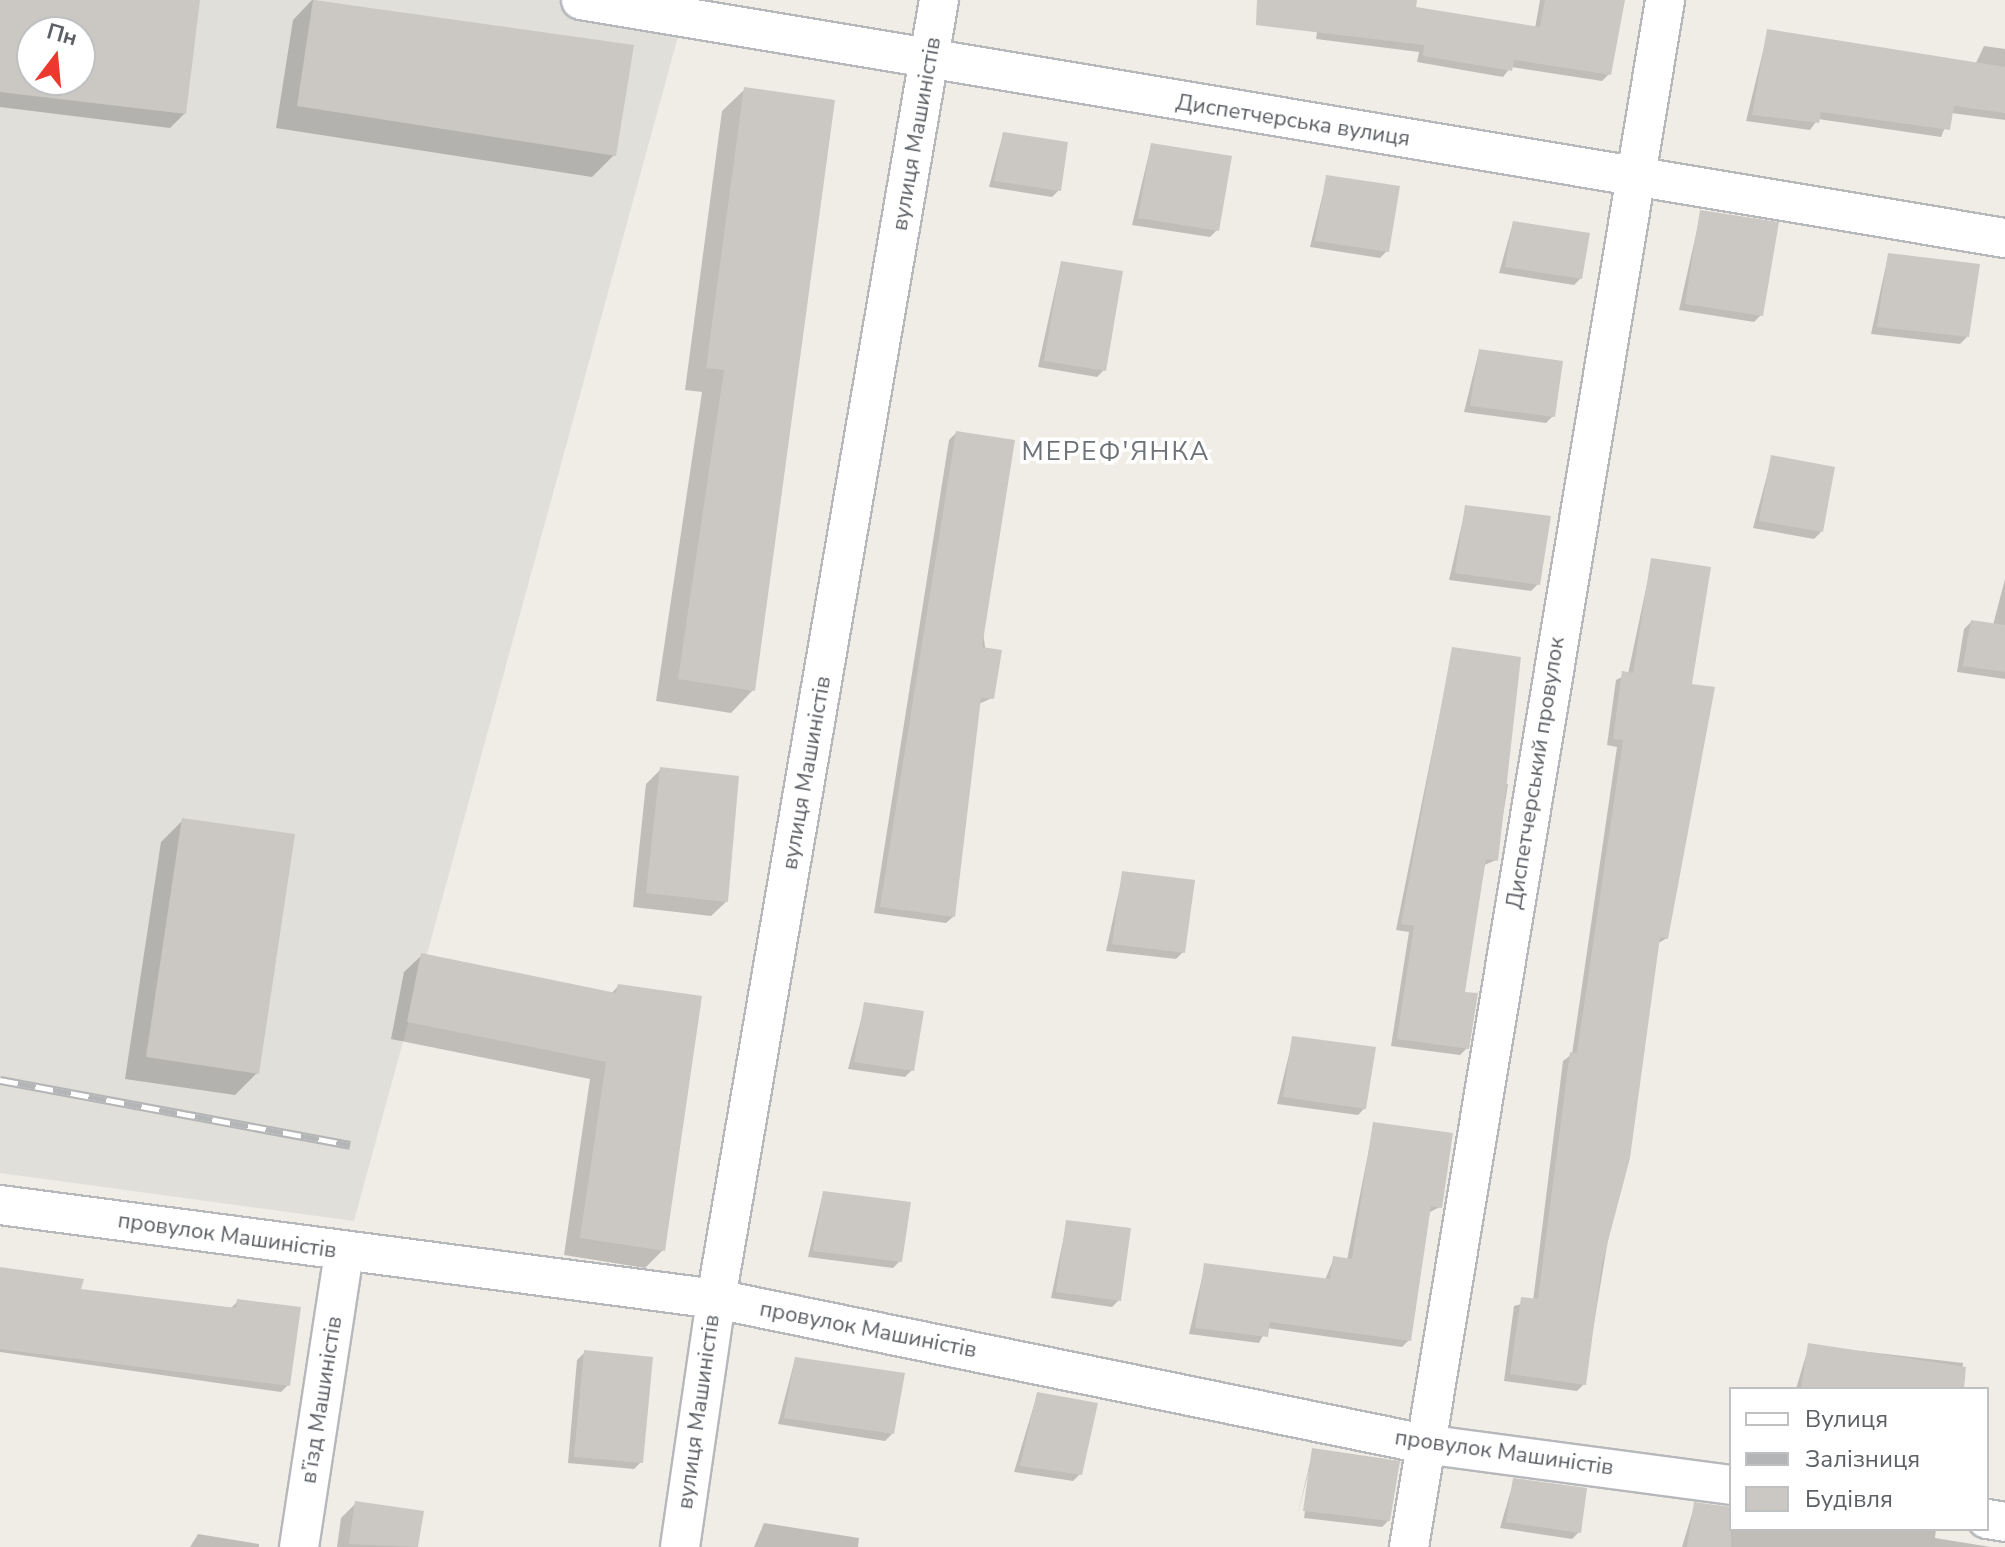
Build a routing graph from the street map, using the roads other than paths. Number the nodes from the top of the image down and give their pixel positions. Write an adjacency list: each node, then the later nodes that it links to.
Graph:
1 (581, 0): 4 (street, Диспетчерська вулиця)
2 (939, 0): 4 (street, вулиця Машиністів)
3 (1665, 0): 5 (street, Диспетчерський провулок)
4 (929, 63): 5 (street, Диспетчерська вулиця); 9 (street, вулиця Машиністів)
5 (1636, 175): 6 (street, Диспетчерська вулиця); 10 (street, Диспетчерський провулок)
6 (2005, 238)
7 (0, 1205): 8 (street, провулок Машиністів)
8 (344, 1252): 9 (street, провулок Машиністів); 12 (street, в’їзд Машиністів)
9 (716, 1299): 10 (street, провулок Машиністів); 13 (street, вулиця Машиністів)
10 (1424, 1444): 11 (street, провулок Машиністів); 14 (street, Диспетчерський провулок)
11 (1729, 1485)
12 (299, 1547)
13 (680, 1547)
14 (1409, 1547)

